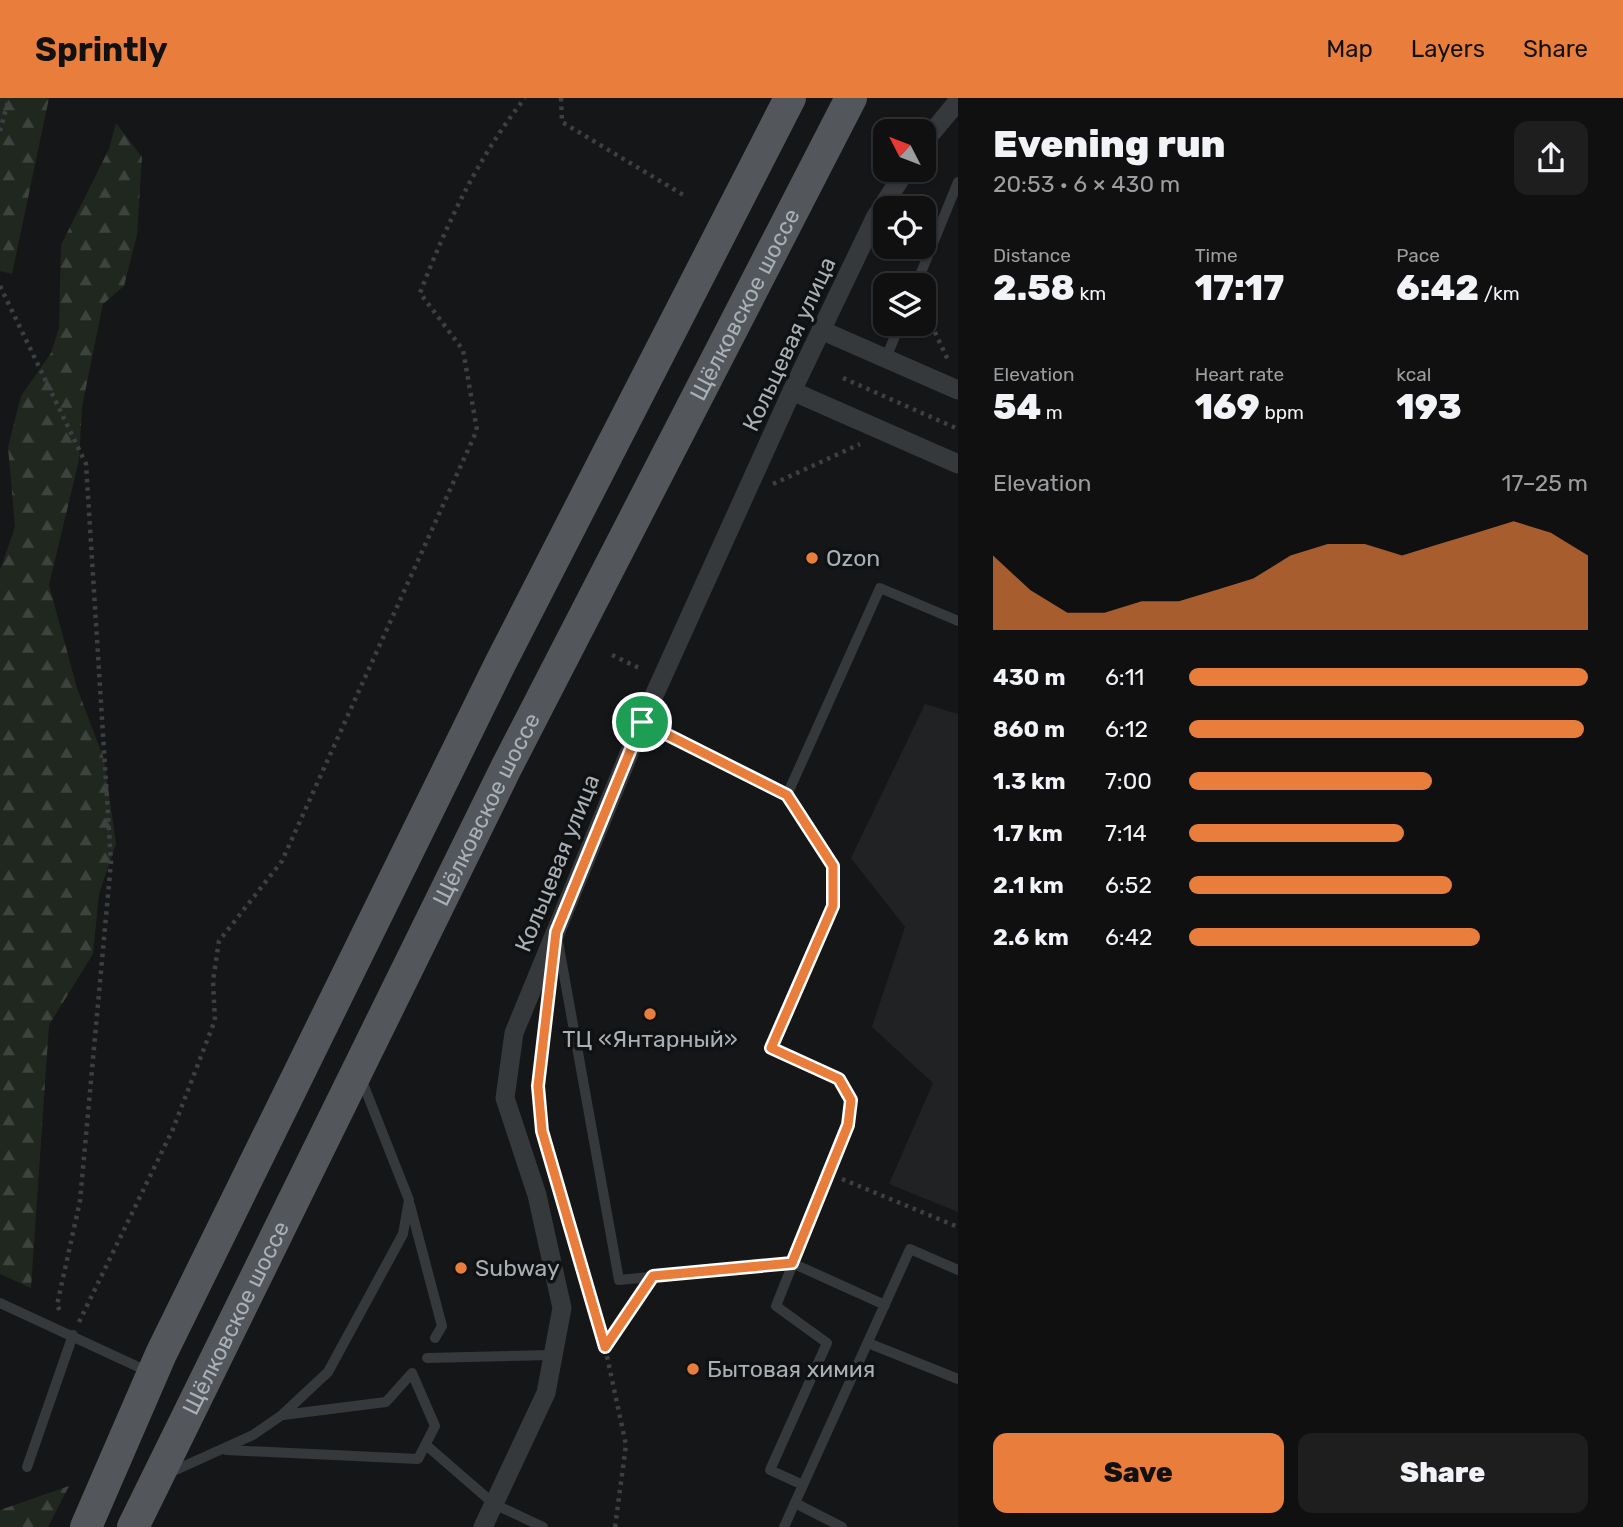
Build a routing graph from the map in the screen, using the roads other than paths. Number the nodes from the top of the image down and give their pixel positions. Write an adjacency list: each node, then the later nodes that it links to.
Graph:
1 (790, 98): 39 (main road)
2 (851, 98): 18 (main road, Щёлковское шоссе)
3 (958, 101): 4 (street)
4 (936, 128)
5 (898, 182): 8 (street, Кольцевая улица)
6 (958, 182): 7 (lane)
7 (921, 273)
8 (821, 330): 10 (street); 12 (street, Кольцевая улица)
9 (895, 336): 10 (lane)
10 (886, 358): 11 (street)
11 (958, 390)
12 (792, 391): 13 (street); 15 (street, Кольцевая улица)
13 (958, 464)
14 (958, 621): 16 (lane)
15 (642, 722): 16 (lane); 17 (street, Кольцевая улица)
16 (787, 795): 20 (lane)
17 (556, 932): 20 (lane); 27 (street, Кольцевая улица)
18 (359, 1070): 19 (lane); 35 (main road, Щёлковское шоссе)
19 (409, 1199): 25 (lane); 31 (lane)
20 (792, 1263): 23 (lane); 36 (lane)
21 (958, 1270): 23 (lane)
22 (0, 1303): 24 (lane)
23 (885, 1305): 26 (lane)
24 (73, 1335): 29 (lane); 34 (lane)
25 (436, 1338)
26 (868, 1343): 30 (lane); 36 (lane)
27 (553, 1355): 28 (lane); 38 (street, Кольцевая улица)
28 (426, 1358)
29 (146, 1371)
30 (958, 1379)
31 (282, 1415): 32 (lane); 33 (lane)
32 (426, 1445): 33 (lane); 38 (lane)
33 (223, 1450): 35 (lane)
34 (27, 1467)
35 (159, 1477): 40 (main road, Щёлковское шоссе)
36 (803, 1485): 37 (lane)
37 (794, 1503): 43 (lane); 44 (lane)
38 (494, 1504): 41 (street, Кольцевая улица); 42 (lane)
39 (86, 1527)
40 (132, 1527)
41 (483, 1527)
42 (543, 1527)
43 (784, 1527)
44 (842, 1527)

